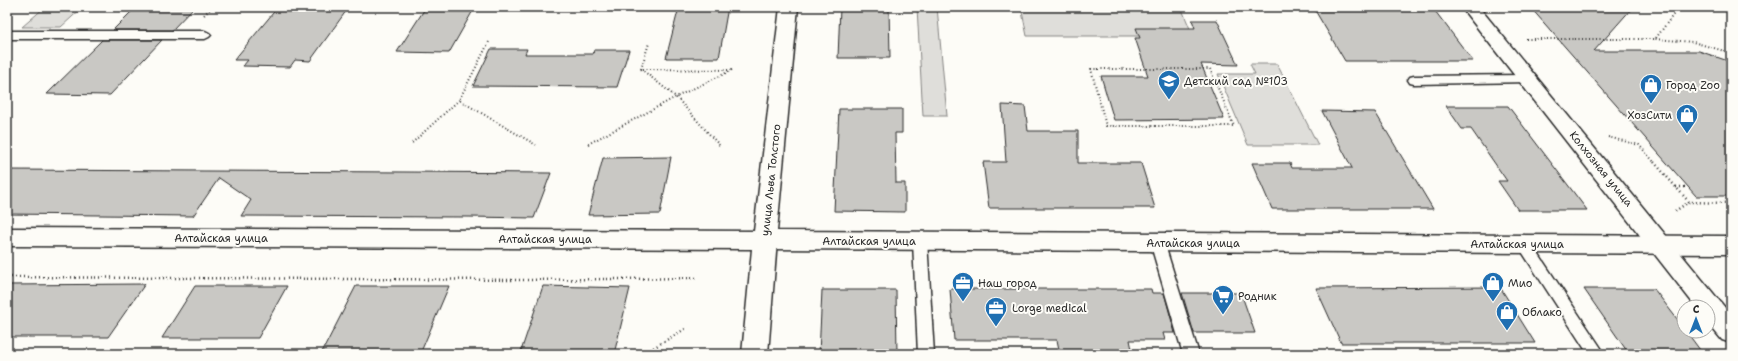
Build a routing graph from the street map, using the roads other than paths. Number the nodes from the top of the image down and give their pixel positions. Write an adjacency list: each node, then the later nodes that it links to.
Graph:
1 (789, 7): 8 (street, улица Льва Толстого)
2 (1470, 7): 5 (street, Колхозная улица)
3 (7, 35): 4 (lane)
4 (205, 35)
5 (1527, 79): 6 (lane); 12 (street, Колхозная улица)
6 (1414, 80)
7 (7, 237): 8 (street, Алтайская улица)
8 (766, 240): 9 (street, Алтайская улица); 15 (street, улица Льва Толстого)
9 (920, 241): 10 (street, Алтайская улица); 16 (lane)
10 (1157, 242): 11 (street, Алтайская улица); 17 (lane)
11 (1524, 244): 12 (street, Алтайская улица); 18 (lane)
12 (1661, 245): 13 (street, Алтайская улица); 14 (street, Колхозная улица)
13 (1731, 245)
14 (1731, 333)
15 (755, 354)
16 (926, 354)
17 (1191, 354)
18 (1597, 354)

